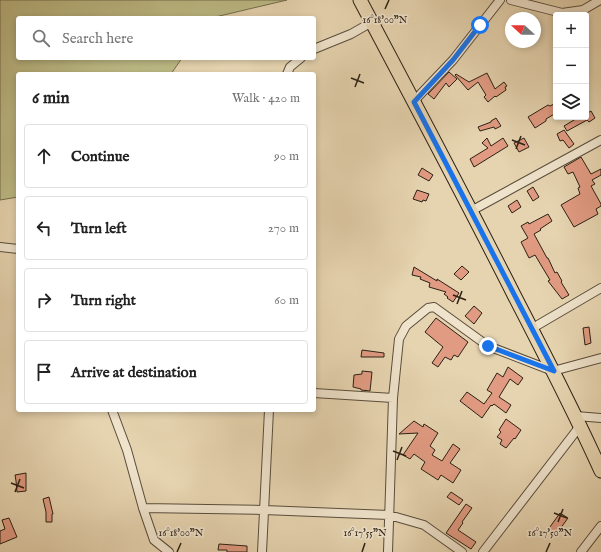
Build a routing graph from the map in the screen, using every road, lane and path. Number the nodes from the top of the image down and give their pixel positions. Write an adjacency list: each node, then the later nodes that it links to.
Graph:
1 (360, 0): 5 (main road)
2 (500, 0): 9 (street)
3 (511, 0): 4 (street)
4 (600, 0)
5 (372, 22): 6 (street); 9 (main road)
6 (316, 48)
7 (299, 60): 8 (street)
8 (288, 72)
9 (414, 102): 11 (main road)
10 (601, 140): 11 (street)
11 (471, 211): 15 (main road)
12 (0, 247): 13 (street)
13 (16, 249)
14 (601, 288): 15 (street)
15 (531, 329): 17 (main road)
16 (601, 358): 17 (street)
17 (554, 371): 19 (street); 23 (main road)
18 (316, 393): 19 (street)
19 (393, 398): 27 (street)
20 (114, 412): 25 (street)
21 (269, 412): 26 (street)
22 (601, 418): 23 (street)
23 (578, 421): 24 (main road); 33 (street)
24 (601, 471)
25 (143, 508): 26 (street); 29 (street)
26 (264, 510): 27 (street); 30 (street)
27 (389, 515): 31 (street); 32 (street)
28 (601, 526): 34 (street)
29 (169, 552)
30 (262, 552)
31 (388, 552)
32 (462, 552)
33 (483, 552)
34 (581, 552)

